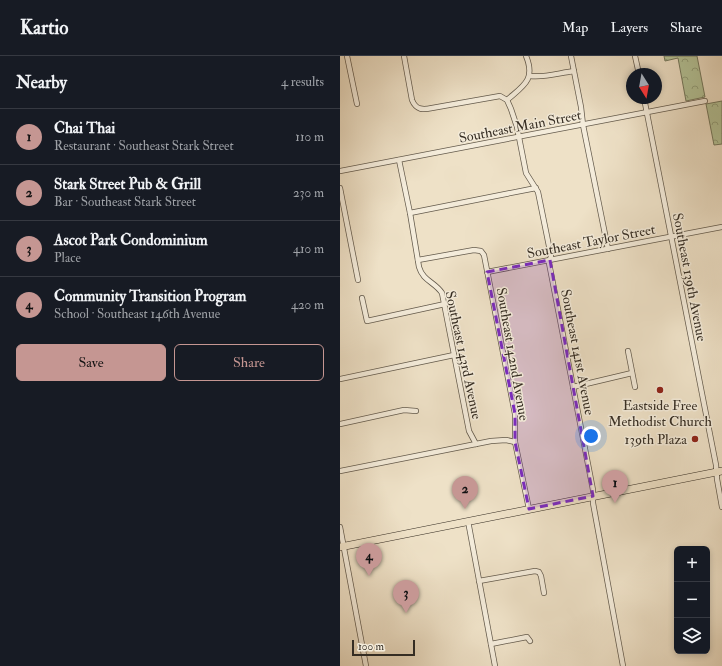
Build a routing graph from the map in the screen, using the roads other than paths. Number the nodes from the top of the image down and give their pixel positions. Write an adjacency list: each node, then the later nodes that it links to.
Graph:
1 (347, 56): 11 (street)
2 (404, 56): 9 (street)
3 (526, 56): 8 (street)
4 (571, 56): 7 (street)
5 (635, 56): 6 (street)
6 (638, 68)
7 (574, 71): 8 (street); 14 (street)
8 (530, 76): 9 (street)
9 (507, 100): 15 (street, Southeast 141st Avenue)
10 (705, 101): 13 (street, Southeast Main Street)
11 (357, 104)
12 (645, 104): 13 (street, Southeast 139th Avenue)
13 (646, 112): 14 (street, Southeast Main Street); 22 (street, Southeast 139th Avenue)
14 (583, 125): 15 (street, Southeast Main Street); 23 (street)
15 (519, 137): 16 (street, Southeast Main Street); 19 (street, Southeast 141st Avenue)
16 (399, 160): 17 (street, Southeast Main Street); 20 (street, Southeast 143rd Avenue)
17 (340, 171)
18 (340, 188): 27 (street)
19 (536, 188): 20 (street); 25 (street, Southeast 141st Avenue)
20 (410, 213): 24 (street, Southeast 143rd Avenue)
21 (722, 226): 22 (street, Southeast Taylor Street)
22 (671, 237): 23 (street, Southeast Taylor Street); 41 (street, Southeast 139th Avenue)
23 (608, 249): 25 (street, Southeast Taylor Street)
24 (418, 260): 26 (street, Southeast 142nd Avenue); 29 (street, Southeast 143rd Avenue)
25 (550, 260): 26 (street, Southeast Taylor Street); 34 (street, Southeast 141st Avenue)
26 (487, 272): 38 (street, Southeast 142nd Avenue)
27 (358, 280)
28 (362, 298): 29 (street)
29 (445, 304): 31 (street, Southeast 143rd Avenue)
30 (628, 351): 32 (street)
31 (454, 355): 33 (street); 39 (street, Southeast 143rd Avenue)
32 (632, 373): 34 (street); 35 (street)
33 (340, 379)
34 (573, 386): 42 (street, Southeast 141st Avenue)
35 (635, 387)
36 (416, 412): 37 (street)
37 (340, 424)
38 (515, 442): 39 (street); 44 (street, Southeast 142nd Avenue)
39 (476, 444): 40 (street)
40 (340, 471)
41 (719, 471): 42 (main road); 43 (street, Southeast 139th Avenue)
42 (593, 496): 44 (main road); 54 (street, Southeast 141st Avenue)
43 (722, 507)
44 (528, 509): 45 (main road)
45 (468, 522): 47 (main road); 48 (street)
46 (340, 527): 47 (street)
47 (342, 547): 52 (street)
48 (479, 582): 49 (street); 51 (street)
49 (544, 593)
50 (530, 641): 51 (street)
51 (491, 644): 53 (street)
52 (366, 666)
53 (495, 666)
54 (623, 666)

